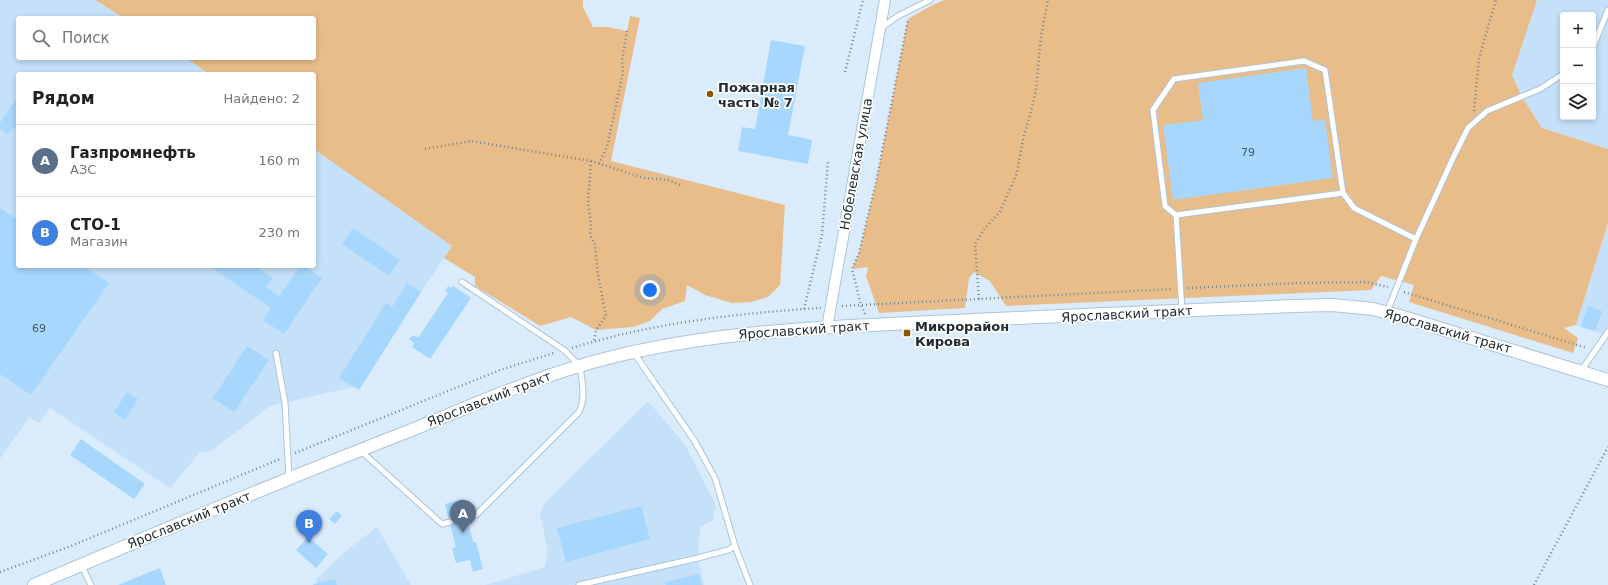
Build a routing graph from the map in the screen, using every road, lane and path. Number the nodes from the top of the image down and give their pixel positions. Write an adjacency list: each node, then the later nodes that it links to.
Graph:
1 (863, 0): 11 (path)
2 (885, 0): 8 (street, Нобелевская улица)
3 (930, 0): 8 (lane)
4 (1048, 0): 24 (path)
5 (1496, 0): 13 (path)
6 (1608, 10): 10 (lane)
7 (908, 19): 22 (path)
8 (880, 29): 28 (street, Нобелевская улица)
9 (627, 31): 17 (path)
10 (1596, 40)
11 (845, 72)
12 (1560, 76): 13 (lane)
13 (1473, 123): 21 (lane)
14 (425, 149): 15 (path)
15 (591, 161): 17 (path); 30 (path)
16 (828, 161): 25 (path)
17 (599, 164): 18 (path)
18 (683, 186)
19 (1343, 193): 20 (lane); 20 (lane); 21 (lane)
20 (1176, 215): 26 (lane)
21 (1416, 239): 27 (lane)
22 (852, 269)
23 (462, 282): 33 (lane)
24 (979, 299)
25 (804, 309)
26 (1182, 311): 27 (street, Ярославский тракт); 28 (street, Ярославский тракт)
27 (1387, 313): 34 (street, Ярославский тракт)
28 (827, 328): 31 (street, Ярославский тракт)
29 (1608, 332): 34 (lane)
30 (594, 341)
31 (634, 352): 33 (street, Ярославский тракт); 41 (lane)
32 (276, 353): 38 (lane)
33 (580, 366): 37 (street, Ярославский тракт); 39 (lane)
34 (1581, 371): 35 (street, Ярославский тракт)
35 (1608, 380)
36 (1608, 447): 47 (path)
37 (360, 450): 38 (street, Ярославский тракт); 40 (lane)
38 (289, 479): 42 (street, Ярославский тракт)
39 (467, 518)
40 (450, 522)
41 (735, 546): 45 (lane); 46 (lane)
42 (82, 565): 43 (street, Ярославский тракт); 44 (lane)
43 (34, 585)
44 (91, 585)
45 (579, 585)
46 (750, 585)
47 (1534, 585)

